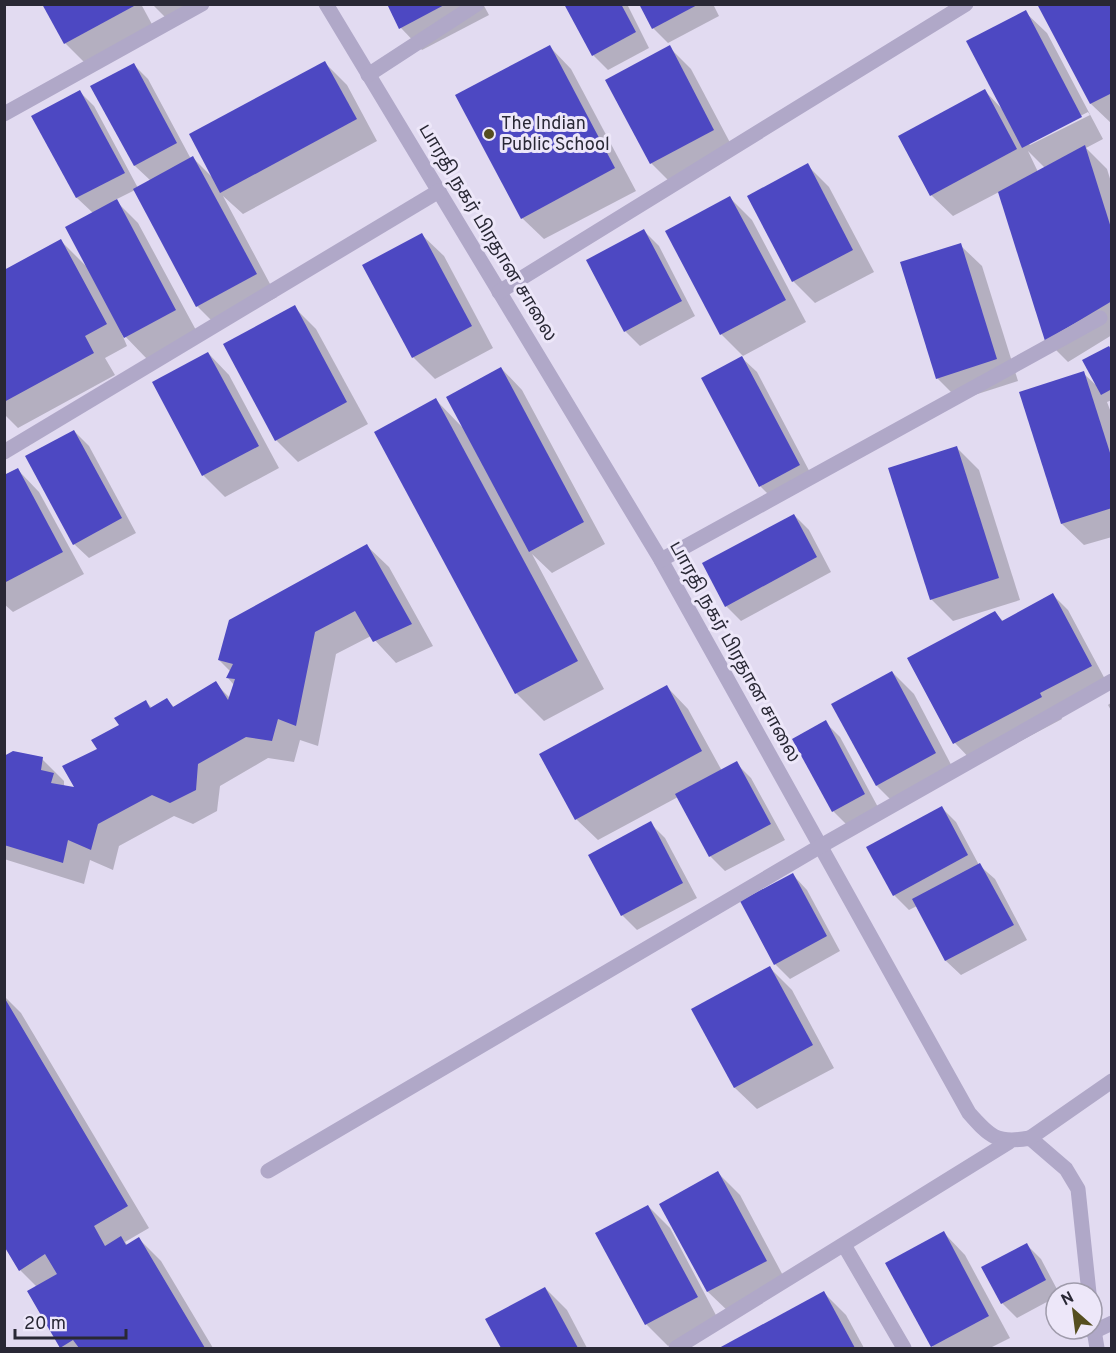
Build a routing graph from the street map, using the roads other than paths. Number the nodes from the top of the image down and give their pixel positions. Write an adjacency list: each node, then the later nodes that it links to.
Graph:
1 (202, 4): 6 (street)
2 (326, 4): 5 (street, பாரதி நகர் பிரதான சாலை)
3 (477, 4): 5 (street)
4 (966, 4): 8 (street)
5 (368, 75): 7 (street, பாரதி நகர் பிரதான சாலை)
6 (4, 114)
7 (440, 191): 8 (street, பாரதி நகர் பிரதான சாலை); 10 (street)
8 (499, 292): 11 (street, பாரதி நகர் பிரதான சாலை)
9 (1100, 318): 11 (street)
10 (4, 452)
11 (661, 560): 13 (street, பாரதி நகர் பிரதான சாலை)
12 (1112, 681): 13 (street)
13 (819, 847): 16 (street, பாரதி நகர் பிரதான சாலை); 17 (street)
14 (1112, 1081): 15 (street)
15 (1030, 1138): 16 (street); 19 (street)
16 (1009, 1142): 18 (street)
17 (268, 1171)
18 (844, 1245): 20 (street); 21 (street)
19 (1088, 1281)
20 (676, 1348)
21 (904, 1348)

